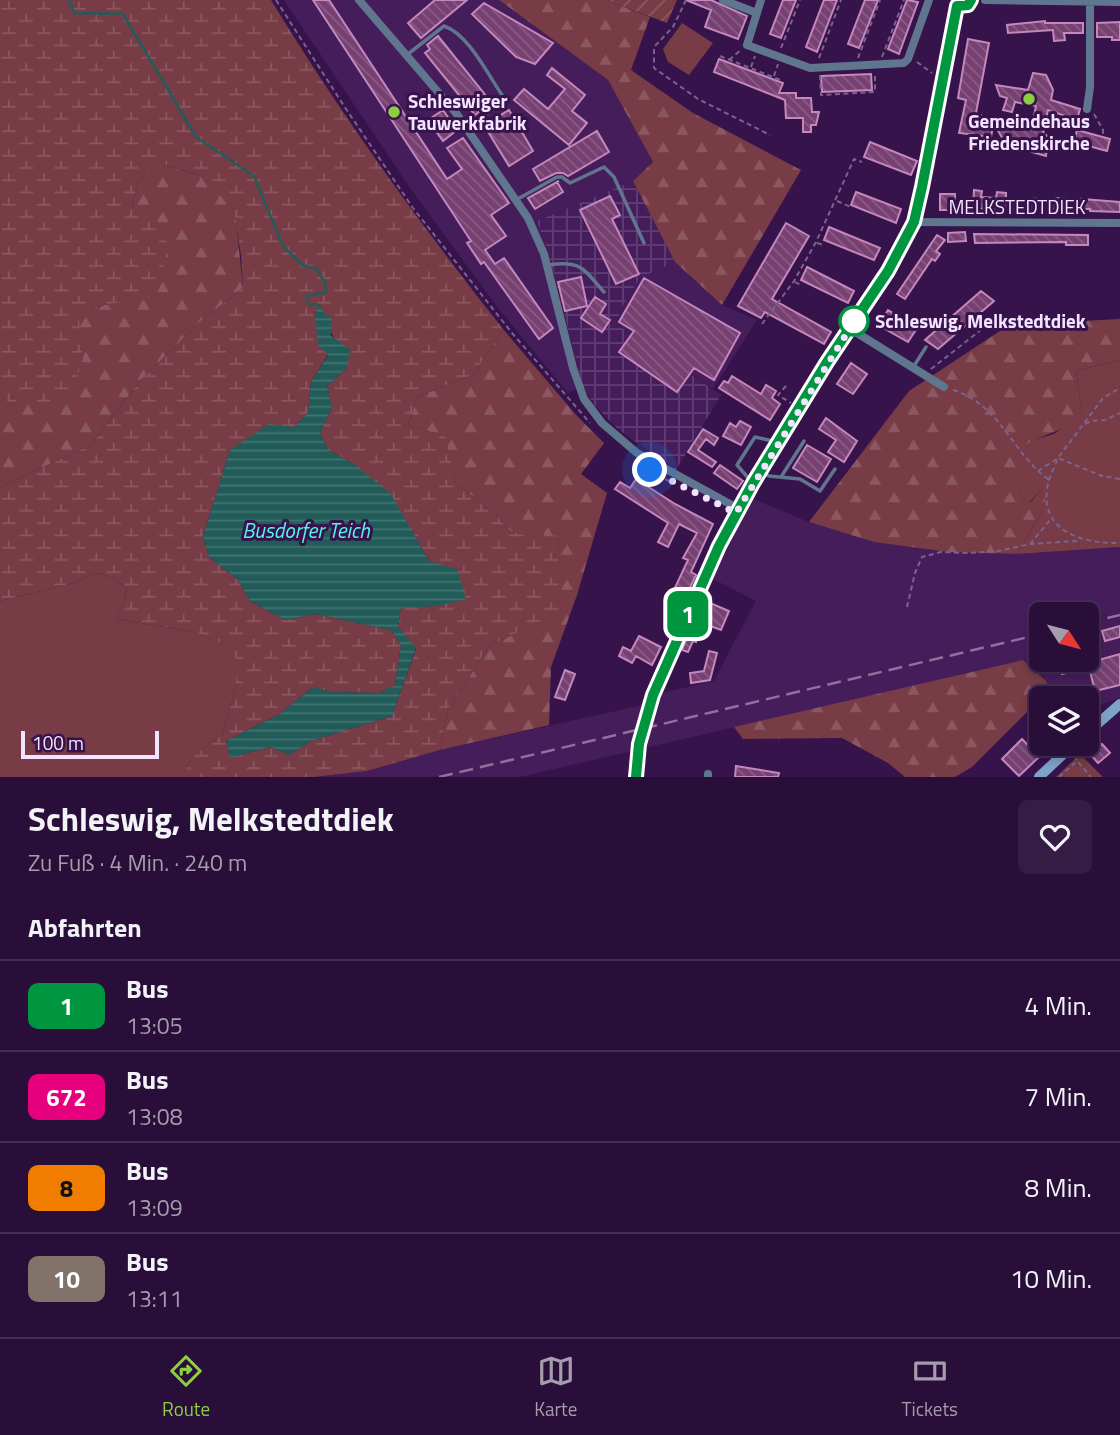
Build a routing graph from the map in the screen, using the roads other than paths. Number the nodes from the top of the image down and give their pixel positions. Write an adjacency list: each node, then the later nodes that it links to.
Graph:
1 (359, 0): 11 (street)
2 (723, 0): 10 (street)
3 (761, 0): 10 (street)
4 (929, 0): 10 (street)
5 (971, 0): 9 (street)
6 (985, 0): 7 (street)
7 (1090, 2): 8 (street); 12 (street)
8 (1120, 2)
9 (954, 3): 15 (street)
10 (757, 13)
11 (407, 55): 13 (street); 13 (lane)
12 (1087, 109)
13 (468, 130): 14 (street)
14 (516, 200): 17 (lane); 18 (street)
15 (914, 222): 16 (street, MELKSTEDTDIEK); 20 (street)
16 (1120, 223)
17 (644, 243)
18 (547, 265): 19 (lane); 30 (street)
19 (604, 292)
20 (849, 328): 22 (street); 25 (street)
21 (926, 347): 22 (lane)
22 (913, 367): 23 (street)
23 (944, 387)
24 (804, 441): 28 (lane)
25 (779, 442): 27 (street); 29 (lane)
26 (835, 469): 28 (lane)
27 (760, 473): 28 (lane); 29 (street)
28 (781, 477)
29 (753, 483): 30 (street)
30 (739, 509): 34 (street)
31 (1120, 704): 32 (street)
32 (1099, 722)
33 (1061, 756): 36 (street)
34 (636, 777): 35 (street)
35 (642, 777)
36 (1039, 777)

